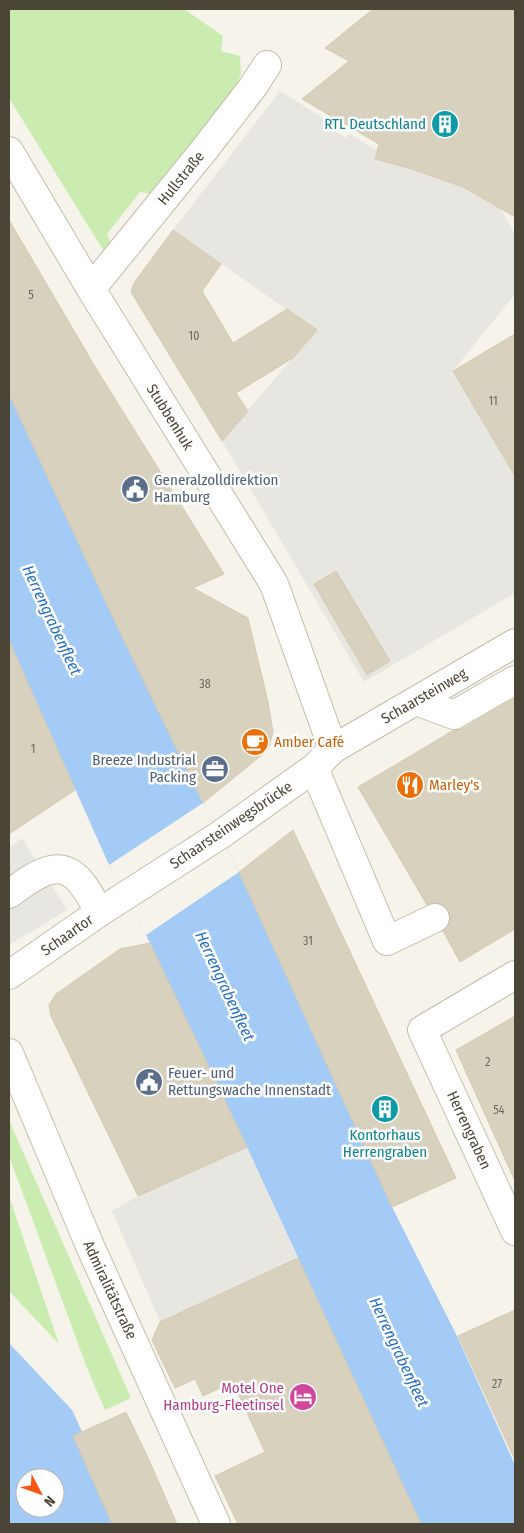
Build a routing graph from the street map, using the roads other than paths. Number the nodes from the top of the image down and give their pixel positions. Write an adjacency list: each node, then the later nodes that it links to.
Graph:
1 (268, 65): 3 (street, Hullstraße)
2 (9, 151): 3 (street, Stubbenhuk)
3 (91, 288): 7 (street, Stubbenhuk)
4 (515, 643): 6 (street, Schaarsteinweg)
5 (515, 680): 6 (street)
6 (416, 701): 7 (street, Schaarsteinweg)
7 (323, 759): 9 (street, Schaarsteinwegsbrücke); 11 (street)
8 (9, 894): 10 (street)
9 (125, 896): 10 (street, Schaartor)
10 (100, 912): 12 (street, Schaartor)
11 (435, 918)
12 (9, 975)
13 (515, 975): 15 (street, Herrengraben)
14 (9, 1053): 16 (street, Admiralitätstraße)
15 (515, 1230)
16 (216, 1524)

